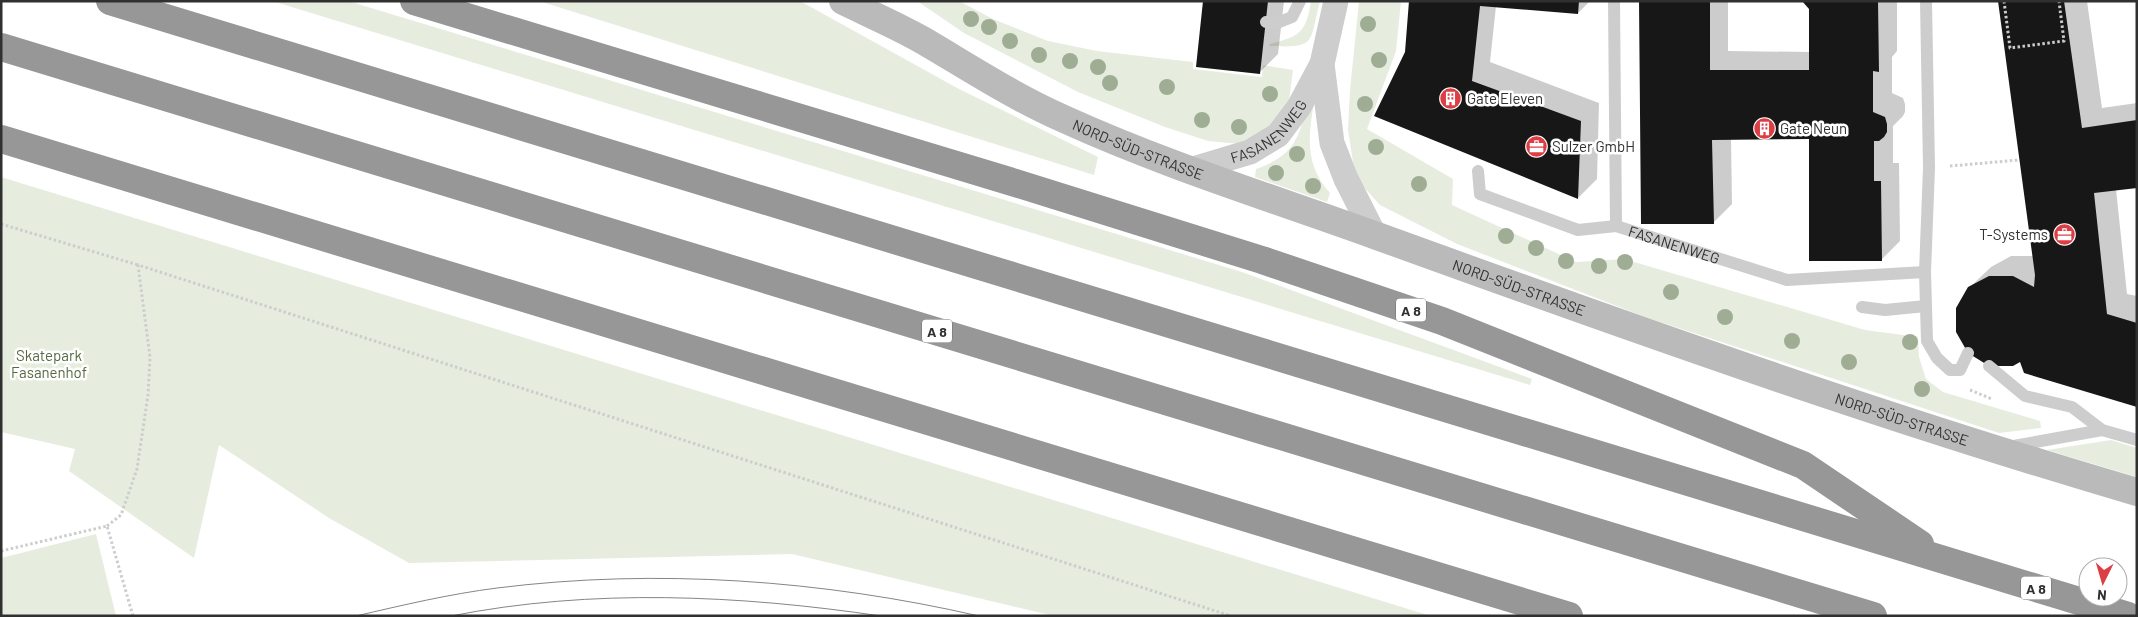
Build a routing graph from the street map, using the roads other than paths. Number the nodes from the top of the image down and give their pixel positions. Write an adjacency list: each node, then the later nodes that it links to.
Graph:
1 (110, 1): 27 (highway, A 8)
2 (414, 1): 27 (highway, A 8)
3 (842, 1): 10 (main road, NORD-SÜD-STRASSE)
4 (883, 1): 10 (main road, NORD-SÜD-STRASSE)
5 (1300, 1): 9 (lane)
6 (1336, 1): 12 (street, FASANENWEG)
7 (1614, 1): 16 (lane, FASANENWEG)
8 (1926, 1): 18 (lane)
9 (1266, 22)
10 (921, 39): 14 (main road, NORD-SÜD-STRASSE)
11 (1, 46): 29 (highway, A 8)
12 (1322, 64): 14 (street, FASANENWEG); 17 (street, FASANENWEG)
13 (1, 139): 28 (highway)
14 (1190, 170): 17 (main road, NORD-SÜD-STRASSE)
15 (1478, 171): 16 (lane)
16 (1616, 226): 18 (lane, FASANENWEG)
17 (1376, 236): 25 (main road, NORD-SÜD-STRASSE)
18 (1925, 272): 19 (lane)
19 (1926, 306): 20 (lane); 21 (lane)
20 (1862, 307)
21 (1968, 353)
22 (1989, 366): 23 (lane)
23 (2102, 430): 24 (lane); 25 (lane)
24 (2137, 440)
25 (1995, 450): 26 (main road, NORD-SÜD-STRASSE)
26 (2137, 492)
27 (1944, 560): 30 (highway, A 8)
28 (1569, 616)
29 (1873, 616)
30 (2128, 616)

